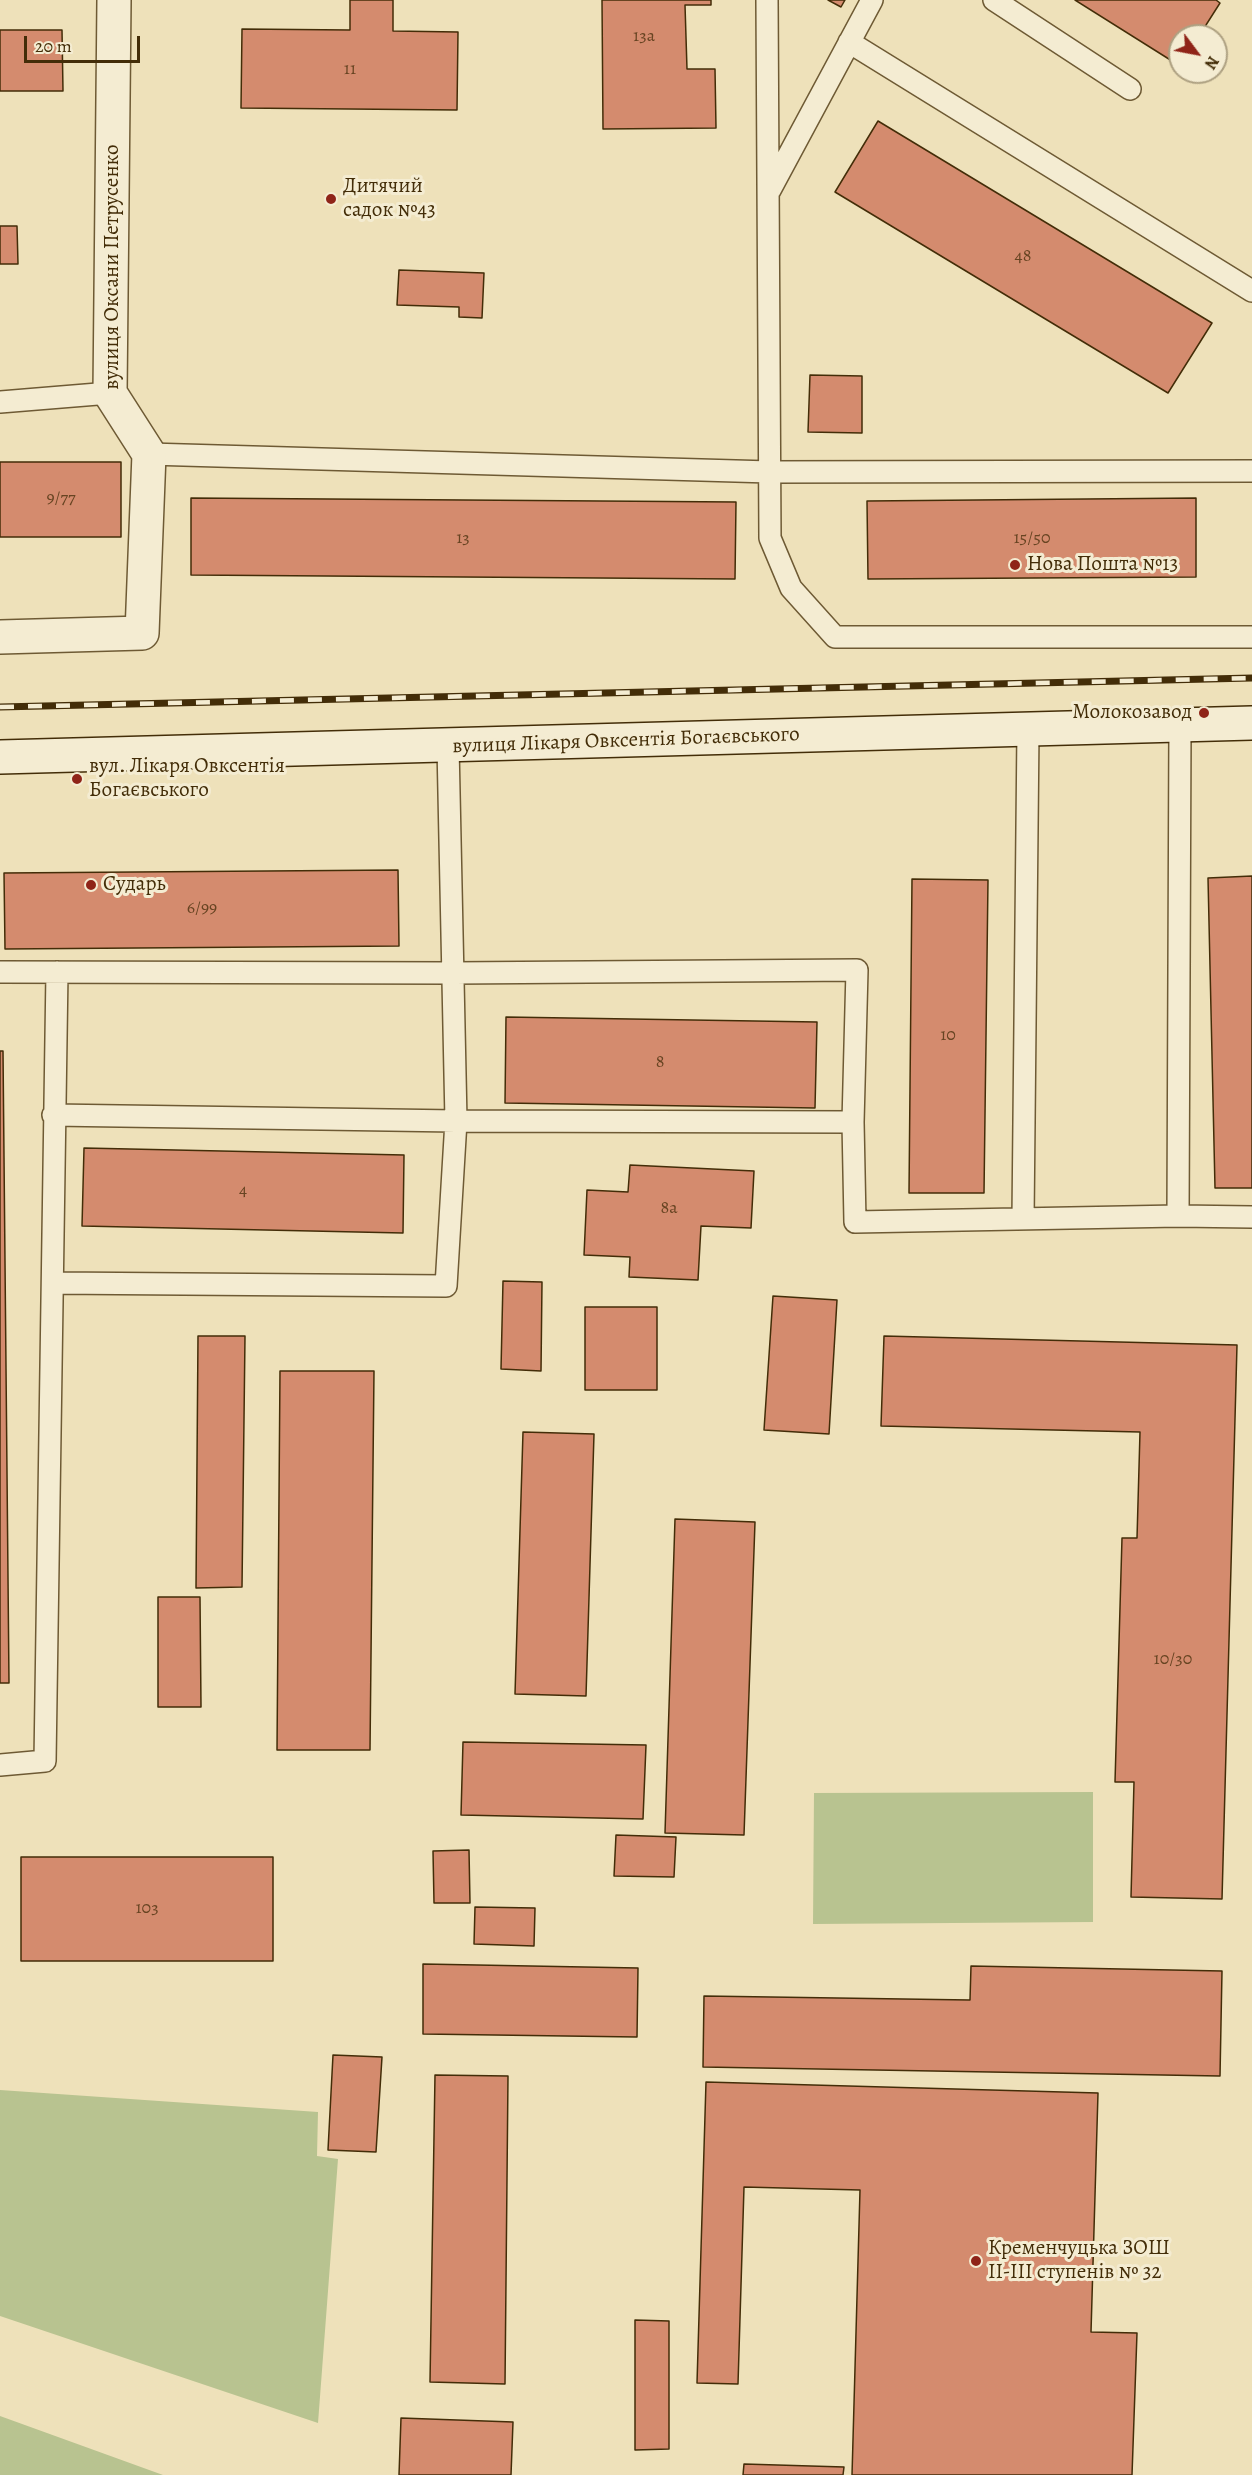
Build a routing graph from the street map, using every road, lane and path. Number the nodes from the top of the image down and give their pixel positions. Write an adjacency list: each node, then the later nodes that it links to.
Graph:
1 (114, 0): 9 (street, вулиця Оксани Петрусенко)
2 (767, 0): 7 (lane)
3 (872, 0): 5 (lane)
4 (994, 0): 6 (lane)
5 (849, 42): 7 (lane); 8 (lane)
6 (1130, 89)
7 (768, 193): 13 (lane)
8 (1252, 291)
9 (110, 393): 10 (lane); 11 (street, вулиця Оксани Петрусенко)
10 (0, 402)
11 (149, 454): 13 (lane); 14 (street)
12 (1252, 471): 13 (lane)
13 (770, 472): 15 (lane)
14 (0, 637)
15 (1252, 637)
16 (1252, 723): 17 (street, вулиця Лікаря Овксентія Богаєвського)
17 (1180, 725): 18 (street, вулиця Лікаря Овксентія Богаєвського); 27 (lane)
18 (1028, 730): 19 (street, вулиця Лікаря Овксентія Богаєвського); 29 (lane)
19 (448, 746): 20 (street, вулиця Лікаря Овксентія Богаєвського); 23 (lane)
20 (0, 757)
21 (0, 972): 22 (lane)
22 (57, 972): 23 (lane); 24 (lane)
23 (454, 973): 25 (lane); 26 (lane)
24 (53, 1115): 25 (lane); 30 (lane)
25 (456, 1121): 26 (lane); 30 (lane)
26 (853, 1122): 29 (lane)
27 (1178, 1216): 28 (lane); 29 (lane)
28 (1252, 1217)
29 (1023, 1219)
30 (52, 1283): 31 (lane)
31 (0, 1765)

